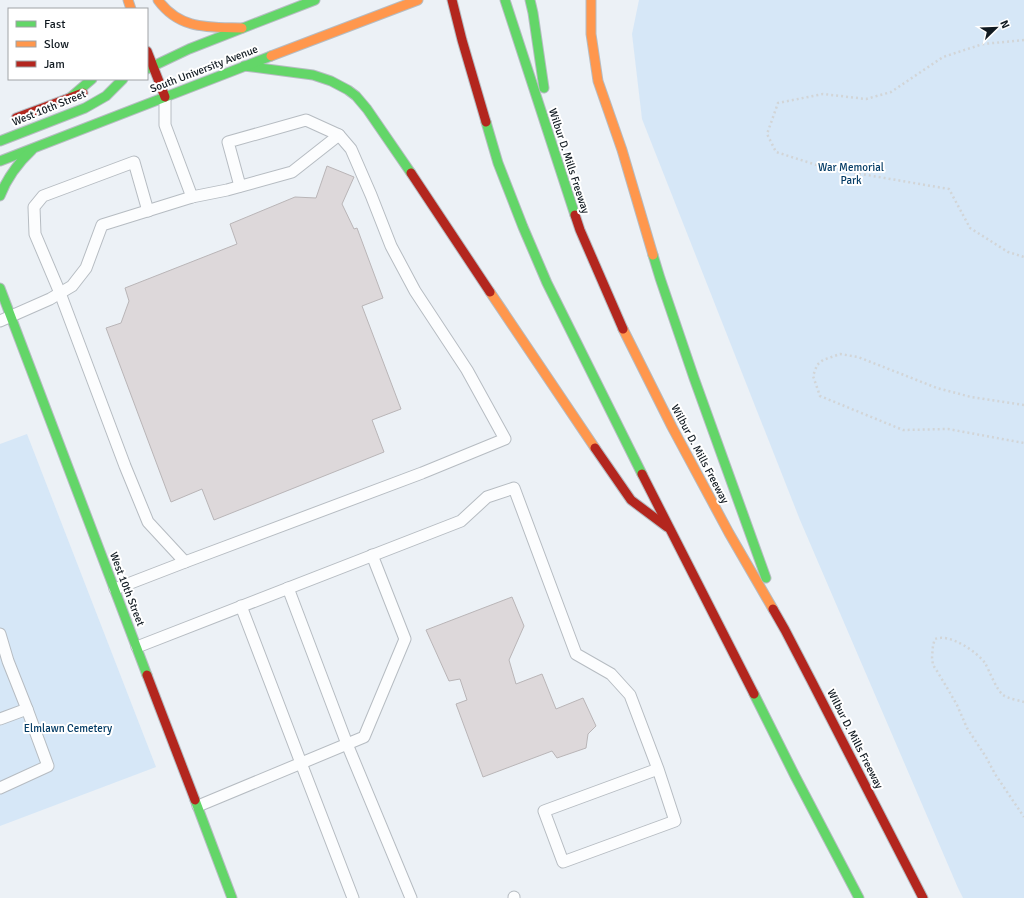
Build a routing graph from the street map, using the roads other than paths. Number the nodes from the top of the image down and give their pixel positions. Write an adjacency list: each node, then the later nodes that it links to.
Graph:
1 (158, 0): 8 (main road)
2 (315, 0): 8 (main road, South University Avenue)
3 (418, 0): 10 (main road, South University Avenue)
4 (505, 0): 23 (main road, Wilbur D. Mills Freeway)
5 (530, 0): 23 (main road)
6 (591, 0): 39 (main road)
7 (452, 2): 33 (main road)
8 (242, 28): 11 (main road, South University Avenue)
9 (148, 57): 11 (main road)
10 (244, 66): 18 (main road, South University Avenue); 33 (main road)
11 (150, 68): 18 (main road)
12 (91, 80): 17 (main road)
13 (119, 80): 15 (main road)
14 (121, 80): 21 (main road, West 10th Street)
15 (107, 84)
16 (93, 89): 17 (main road)
17 (71, 97): 19 (main road)
18 (165, 97): 22 (main road, South University Avenue); 27 (lane)
19 (7, 121)
20 (339, 135): 25 (lane); 25 (lane); 35 (lane)
21 (0, 141)
22 (34, 147): 24 (main road, South University Avenue); 26 (main road)
23 (552, 147): 39 (main road, Wilbur D. Mills Freeway)
24 (0, 161)
25 (240, 186): 27 (lane)
26 (0, 196)
27 (192, 197): 28 (lane)
28 (148, 211): 30 (lane); 30 (lane)
29 (0, 288): 31 (main road, West 10th Street)
30 (60, 293): 31 (lane); 35 (lane)
31 (11, 316): 32 (lane); 37 (main road, West 10th Street)
32 (0, 321)
33 (671, 531): 53 (main road)
34 (372, 555): 36 (lane); 45 (lane); 47 (lane)
35 (185, 562): 37 (lane)
36 (288, 588): 38 (lane); 45 (lane)
37 (115, 589): 41 (main road, West 10th Street)
38 (241, 606): 41 (lane); 46 (lane)
39 (785, 630): 54 (main road, Wilbur D. Mills Freeway)
40 (0, 634): 42 (lane)
41 (137, 647): 49 (main road, West 10th Street)
42 (4, 662): 43 (lane)
43 (27, 709): 44 (lane); 48 (lane)
44 (0, 719)
45 (347, 744): 46 (lane); 52 (lane)
46 (301, 763): 49 (lane); 51 (lane)
47 (658, 769): 47 (lane)
48 (0, 788)
49 (198, 806): 50 (main road, West 10th Street)
50 (232, 898)
51 (353, 898)
52 (411, 898)
53 (859, 898)
54 (923, 898)

